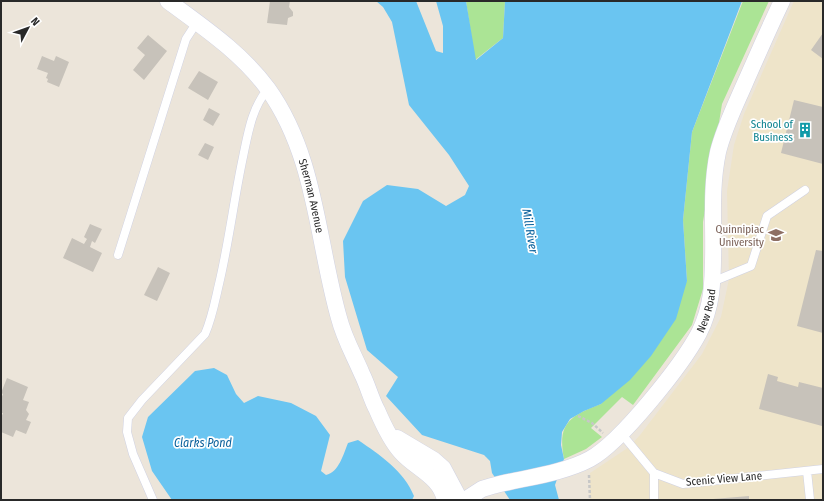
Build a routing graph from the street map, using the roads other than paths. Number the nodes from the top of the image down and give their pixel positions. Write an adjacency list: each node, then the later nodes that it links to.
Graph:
1 (168, 1): 3 (street, Sherman Avenue)
2 (782, 1): 7 (street, New Road)
3 (196, 22): 4 (street, Sherman Avenue); 6 (lane)
4 (268, 89): 8 (street, Sherman Avenue); 13 (lane)
5 (805, 190): 7 (lane)
6 (118, 254)
7 (712, 282): 9 (street, New Road)
8 (387, 432): 14 (street, Sherman Avenue); 15 (street)
9 (617, 437): 12 (lane, Scenic View Lane); 16 (street, New Road)
10 (823, 469): 11 (lane, Scenic View Lane)
11 (807, 471): 12 (lane, Scenic View Lane); 18 (lane)
12 (654, 473): 17 (lane)
13 (153, 500)
14 (445, 500)
15 (460, 500)
16 (465, 500)
17 (654, 500)
18 (810, 500)

